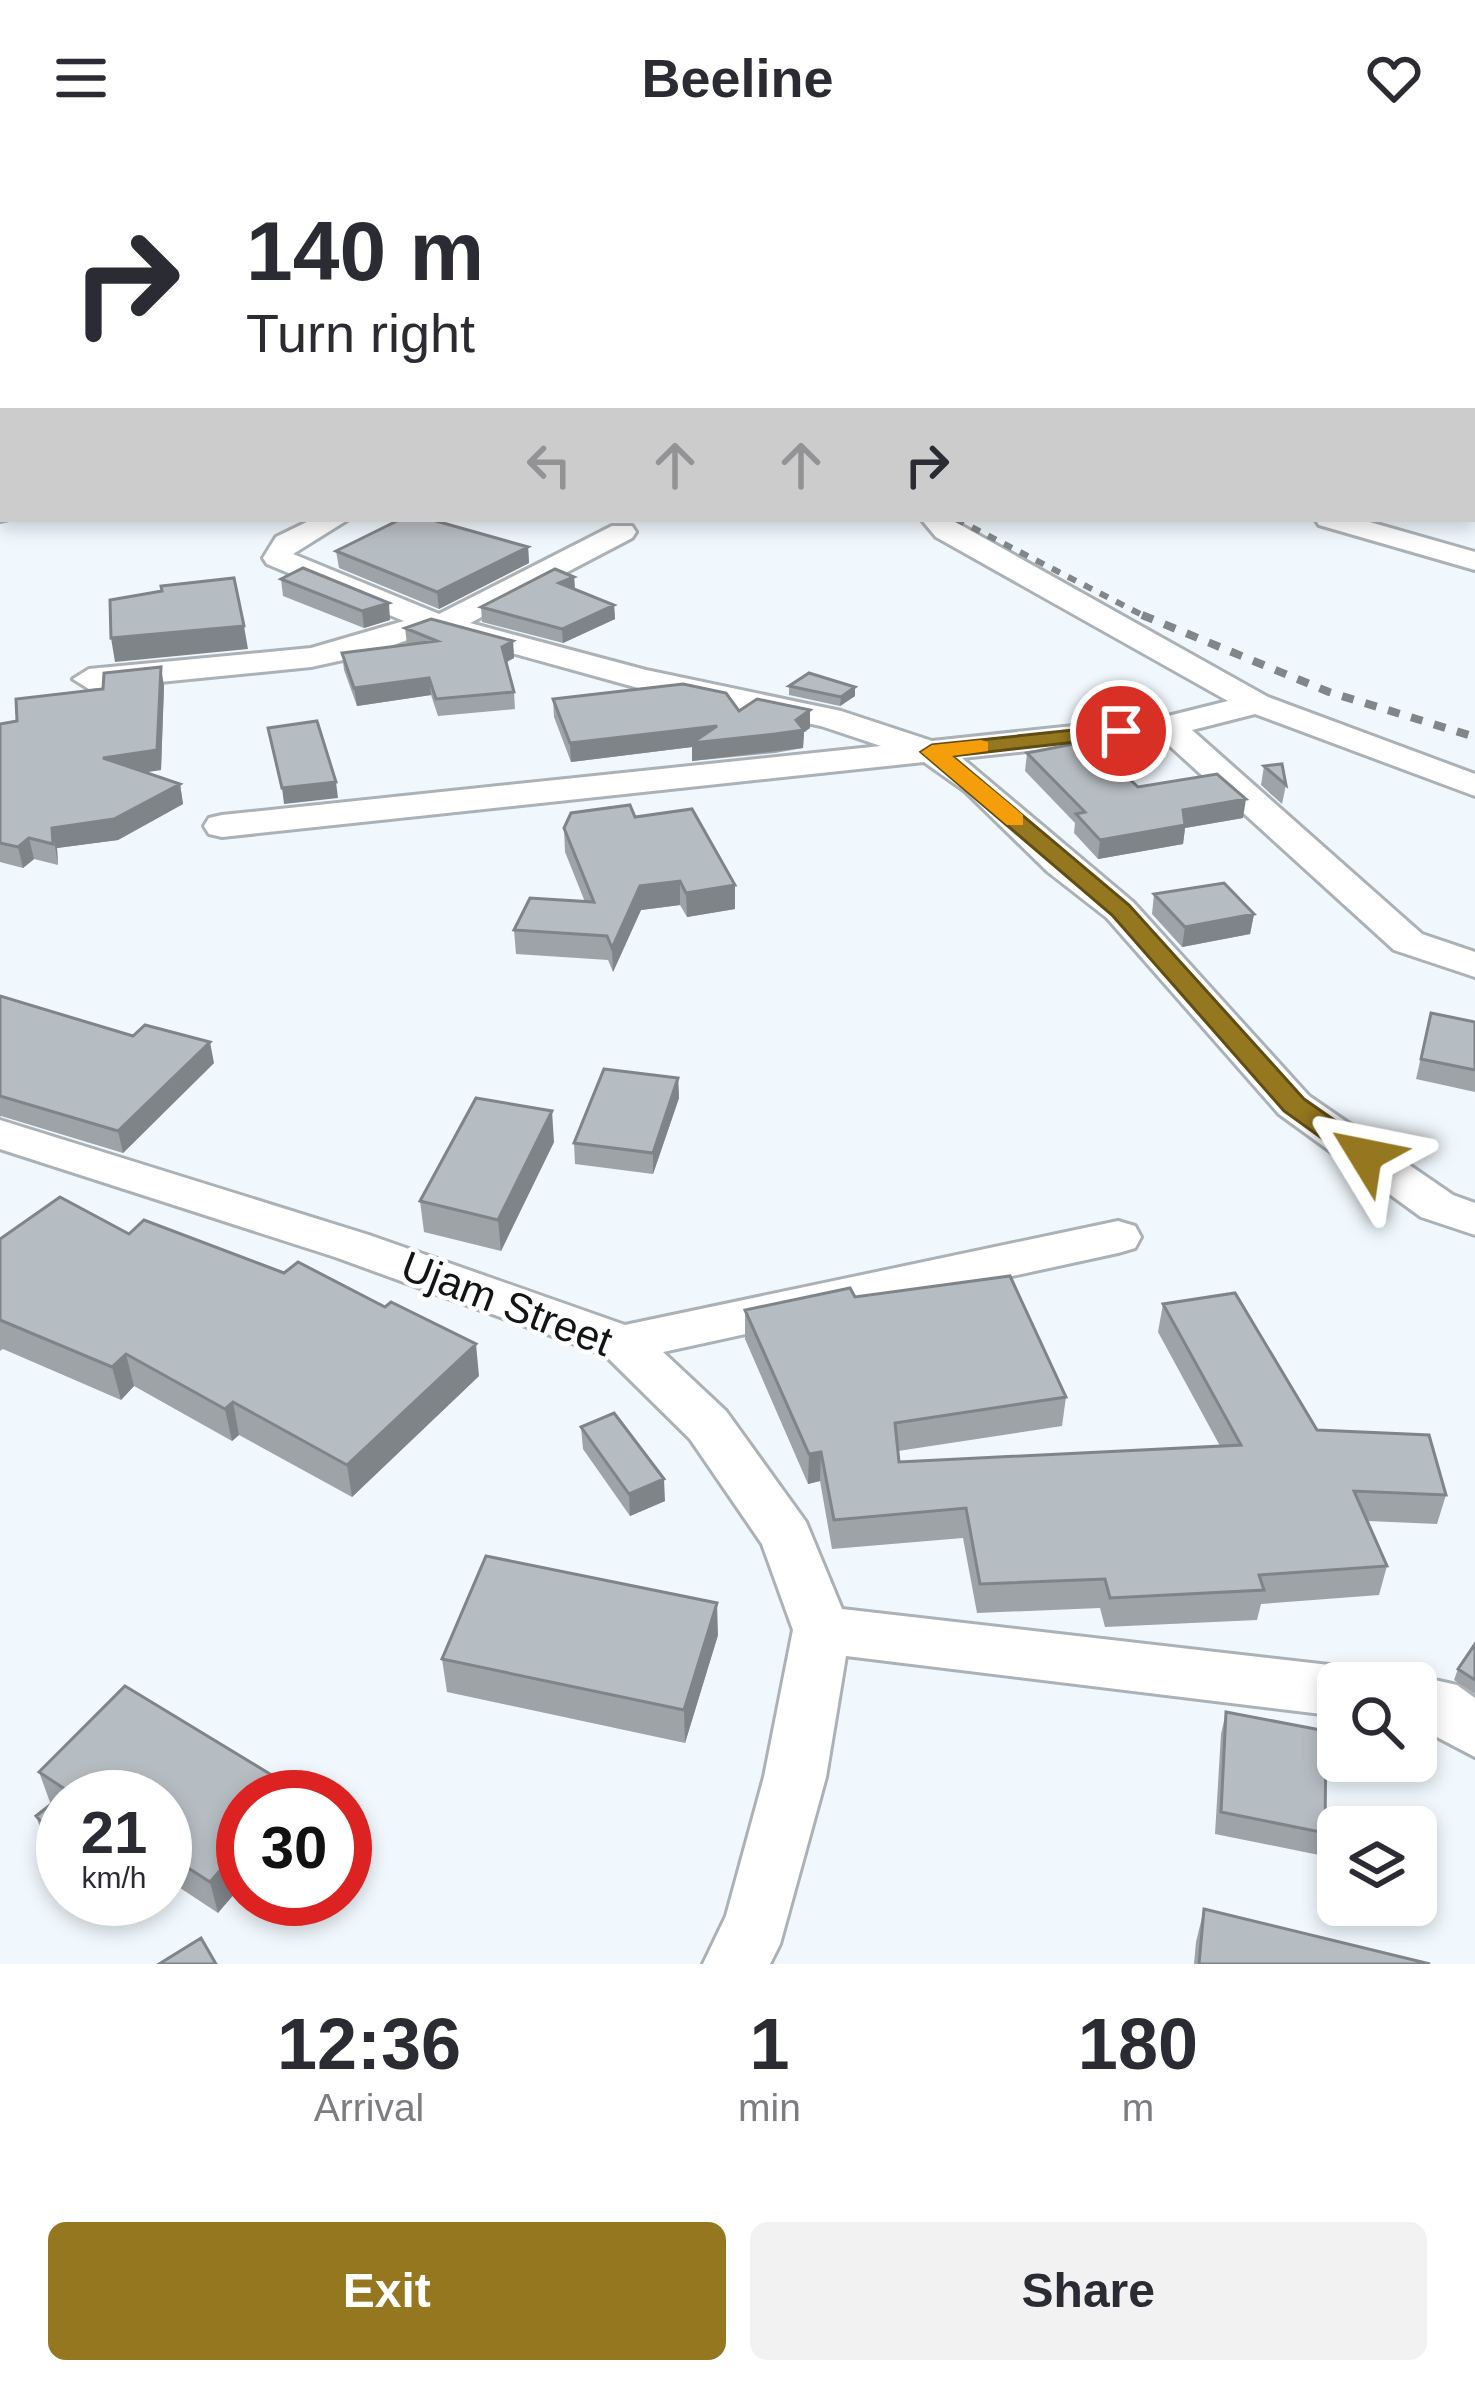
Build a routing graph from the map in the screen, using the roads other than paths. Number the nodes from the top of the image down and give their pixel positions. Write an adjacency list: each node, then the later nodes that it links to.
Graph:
1 (329, 522): 6 (street)
2 (938, 522): 8 (street)
3 (1340, 522): 5 (street)
4 (622, 532): 6 (street)
5 (1471, 557)
6 (437, 622): 7 (street); 10 (street)
7 (89, 680)
8 (1257, 704): 9 (street); 11 (street)
9 (1168, 726): 10 (street); 13 (street)
10 (932, 752): 12 (street); 15 (street)
11 (1475, 786)
12 (222, 826)
13 (1475, 965)
14 (0, 1134): 17 (street, Ujam Street)
15 (1475, 1220)
16 (1118, 1237): 17 (street)
17 (623, 1343): 18 (street, Ujam Street)
18 (821, 1630): 19 (street); 22 (street, Ujam Street)
19 (1317, 1689)
20 (1437, 1704): 21 (street)
21 (1475, 1731)
22 (736, 1964)

